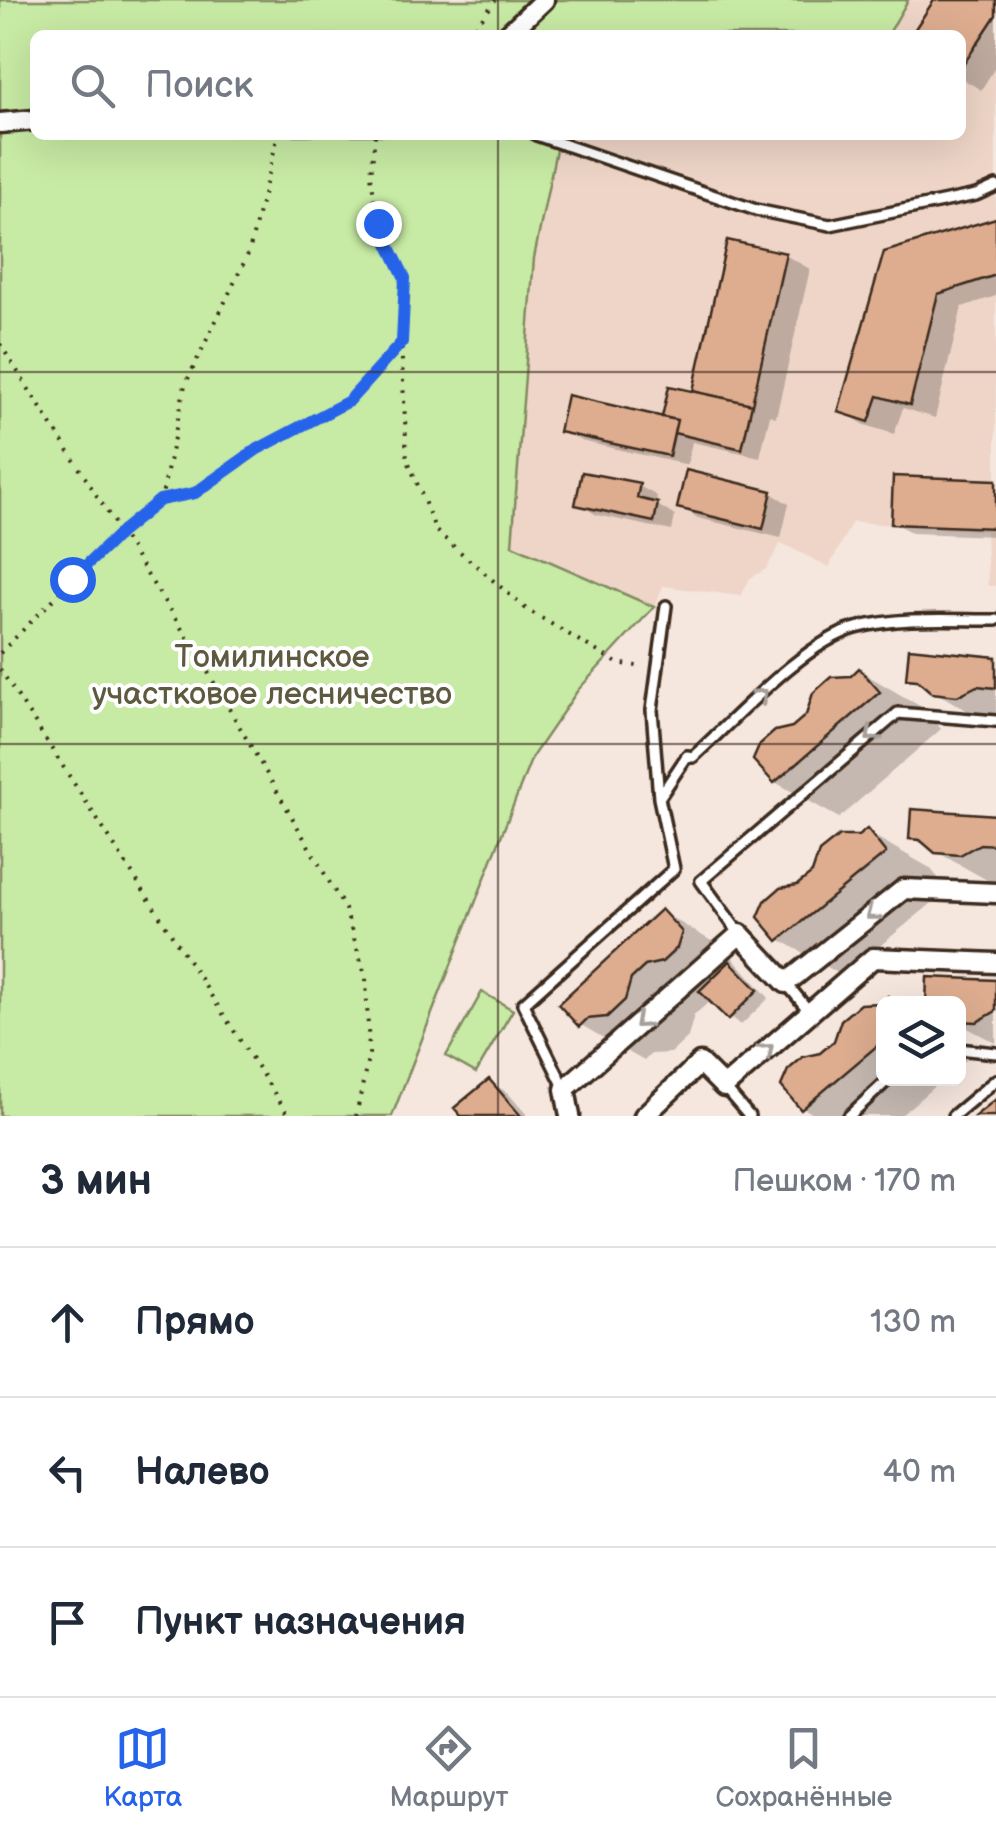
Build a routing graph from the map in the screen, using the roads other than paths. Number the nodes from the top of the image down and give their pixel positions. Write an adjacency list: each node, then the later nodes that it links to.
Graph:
1 (544, 0): 2 (street)
2 (513, 30)
3 (30, 120): 4 (street)
4 (0, 122)
5 (551, 140): 6 (lane)
6 (996, 186)
7 (666, 606): 10 (lane)
8 (996, 620): 10 (lane, one-way to 8)
9 (996, 721): 12 (lane, one-way to 12)
10 (659, 798): 21 (lane)
11 (996, 893): 14 (street, one-way to 14)
12 (740, 934): 14 (street); 21 (street, one-way to 21)
13 (996, 963): 15 (street)
14 (786, 982): 15 (lane)
15 (810, 1012): 20 (street, one-way to 15)
16 (966, 1050): 17 (lane)
17 (996, 1053)
18 (996, 1080): 26 (lane)
19 (881, 1086): 25 (lane)
20 (724, 1087): 23 (street); 24 (lane)
21 (565, 1088): 22 (street)
22 (570, 1116)
23 (644, 1116)
24 (750, 1116)
25 (848, 1116)
26 (953, 1116)

